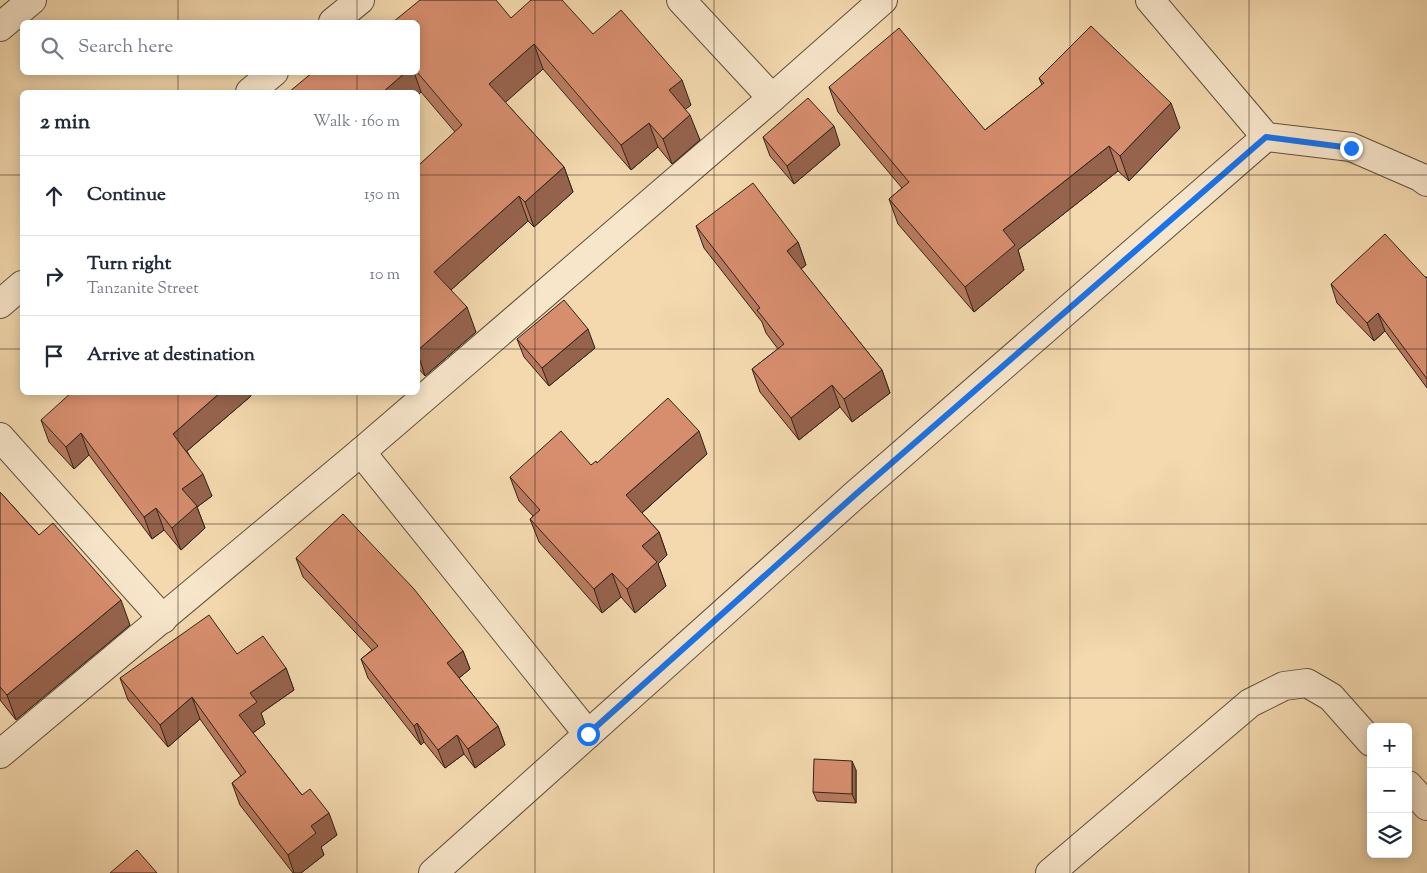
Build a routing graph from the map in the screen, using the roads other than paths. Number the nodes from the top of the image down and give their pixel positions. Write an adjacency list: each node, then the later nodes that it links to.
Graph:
1 (32, 0): 7 (street)
2 (360, 0): 6 (street)
3 (681, 0): 10 (street)
4 (884, 0): 10 (street)
5 (1150, 0): 11 (street)
6 (335, 20)
7 (0, 27)
8 (270, 75): 9 (street)
9 (252, 90)
10 (772, 98): 16 (street)
11 (1266, 137): 12 (street); 18 (street)
12 (1427, 182)
13 (20, 287): 14 (street)
14 (0, 304)
15 (0, 437): 17 (street)
16 (361, 452): 17 (street); 18 (street)
17 (163, 619): 20 (street)
18 (588, 734): 23 (street)
19 (1367, 737): 24 (street)
20 (0, 754)
21 (1412, 789): 22 (street)
22 (1427, 806)
23 (433, 873)
24 (1050, 873)

